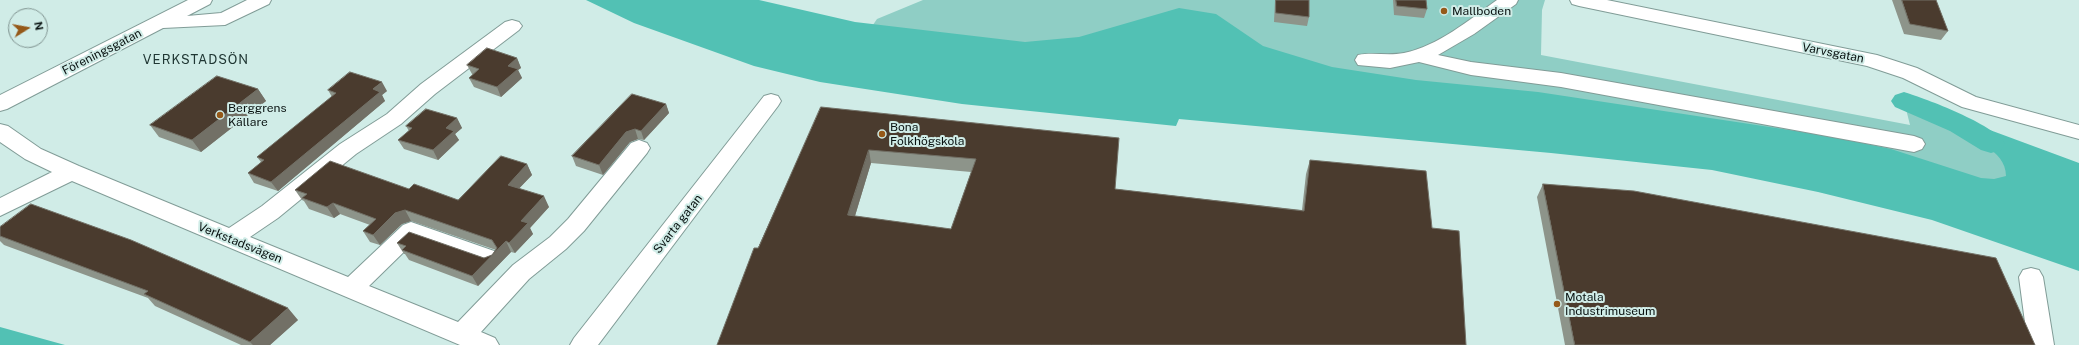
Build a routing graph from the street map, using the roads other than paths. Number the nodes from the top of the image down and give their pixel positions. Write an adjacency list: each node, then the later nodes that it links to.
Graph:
1 (203, 0): 5 (street, Föreningsgatan)
2 (262, 0): 5 (street)
3 (1509, 0): 7 (street)
4 (1579, 0): 12 (street, Varvsgatan)
5 (157, 24): 10 (street, Föreningsgatan)
6 (512, 26): 17 (street)
7 (1418, 55): 8 (street); 13 (street)
8 (1365, 60)
9 (770, 101): 23 (street, Svarta gatan)
10 (0, 104)
11 (0, 131): 15 (street, Verkstadsvägen)
12 (2079, 132)
13 (1914, 144)
14 (639, 148): 21 (street)
15 (71, 172): 16 (street); 17 (street, Verkstadsvägen)
16 (0, 208)
17 (230, 239): 20 (street, Verkstadsvägen)
18 (489, 258): 20 (street)
19 (2031, 277): 24 (street)
20 (351, 289): 21 (street, Verkstadsvägen)
21 (462, 335): 22 (street, Verkstadsvägen)
22 (486, 345)
23 (583, 345)
24 (2041, 345)

